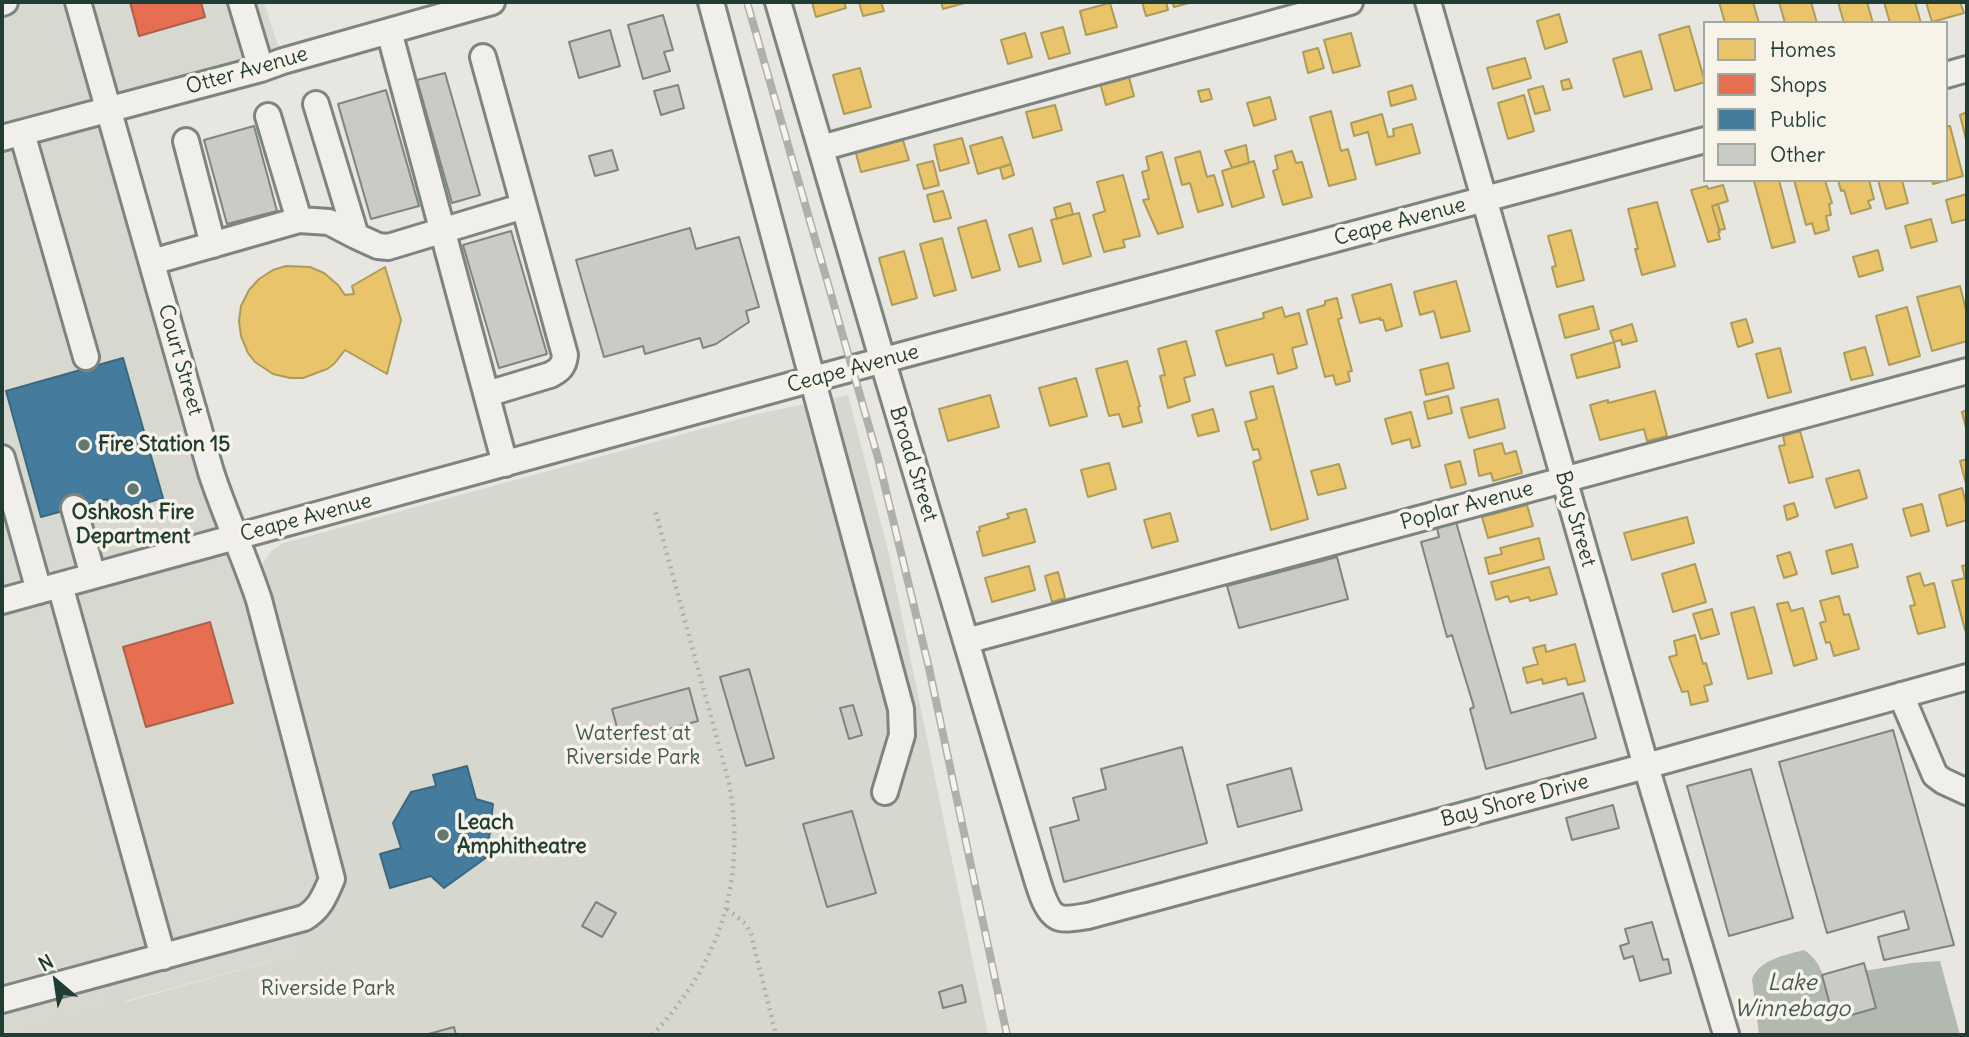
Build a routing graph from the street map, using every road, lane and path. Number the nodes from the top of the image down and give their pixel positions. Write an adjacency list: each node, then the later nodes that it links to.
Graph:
1 (78, 2): 14 (street, Court Street)
2 (241, 2): 10 (street)
3 (492, 2): 8 (street, Otter Avenue)
4 (711, 2): 30 (street)
5 (778, 2): 19 (street, Broad Street)
6 (1350, 2): 19 (street)
7 (1427, 2): 20 (street, Bay Street)
8 (389, 31): 10 (street, Otter Avenue); 23 (street)
9 (484, 57): 21 (street)
10 (261, 69): 14 (street, Otter Avenue)
11 (1967, 69): 12 (street)
12 (1948, 74)
13 (316, 104): 24 (street)
14 (109, 109): 16 (street, Otter Avenue); 26 (street, Court Street)
15 (268, 116): 22 (street)
16 (12, 135): 27 (street)
17 (186, 141): 25 (street)
18 (1703, 141): 20 (street, Ceape Avenue)
19 (821, 148): 28 (street, Broad Street)
20 (1483, 199): 28 (street, Ceape Avenue); 34 (street, Bay Street)
21 (524, 206): 23 (street); 31 (street)
22 (299, 220): 24 (street); 25 (street)
23 (443, 231): 24 (street); 31 (street)
24 (356, 236)
25 (213, 246): 26 (street)
26 (152, 262): 37 (street, Court Street)
27 (86, 357)
28 (883, 362): 30 (street, Ceape Avenue); 41 (street, Broad Street)
29 (1967, 371): 34 (street, Poplar Avenue)
30 (813, 379): 33 (street, Ceape Avenue); 45 (street)
31 (487, 394): 33 (street)
32 (2, 458): 39 (street)
33 (505, 464): 37 (street, Ceape Avenue)
34 (1563, 479): 41 (street, Poplar Avenue); 44 (street, Bay Street)
35 (74, 508): 38 (street)
36 (655, 510): 47 (path)
37 (236, 537): 38 (street, Ceape Avenue); 49 (street, Court Street)
38 (93, 576): 39 (street, Ceape Avenue)
39 (49, 588): 40 (street, Ceape Avenue); 49 (street)
40 (2, 601)
41 (966, 641): 48 (street, Broad Street)
42 (1967, 677): 43 (street, Bay Shore Drive)
43 (1901, 695): 44 (street, Bay Shore Drive); 46 (street)
44 (1646, 766): 48 (street, Bay Shore Drive); 51 (street, Bay Street)
45 (885, 792)
46 (1967, 792)
47 (727, 909): 52 (path); 53 (path)
48 (1061, 918)
49 (163, 957): 50 (street)
50 (2, 1000)
51 (1726, 1034)
52 (652, 1035)
53 (776, 1035)

